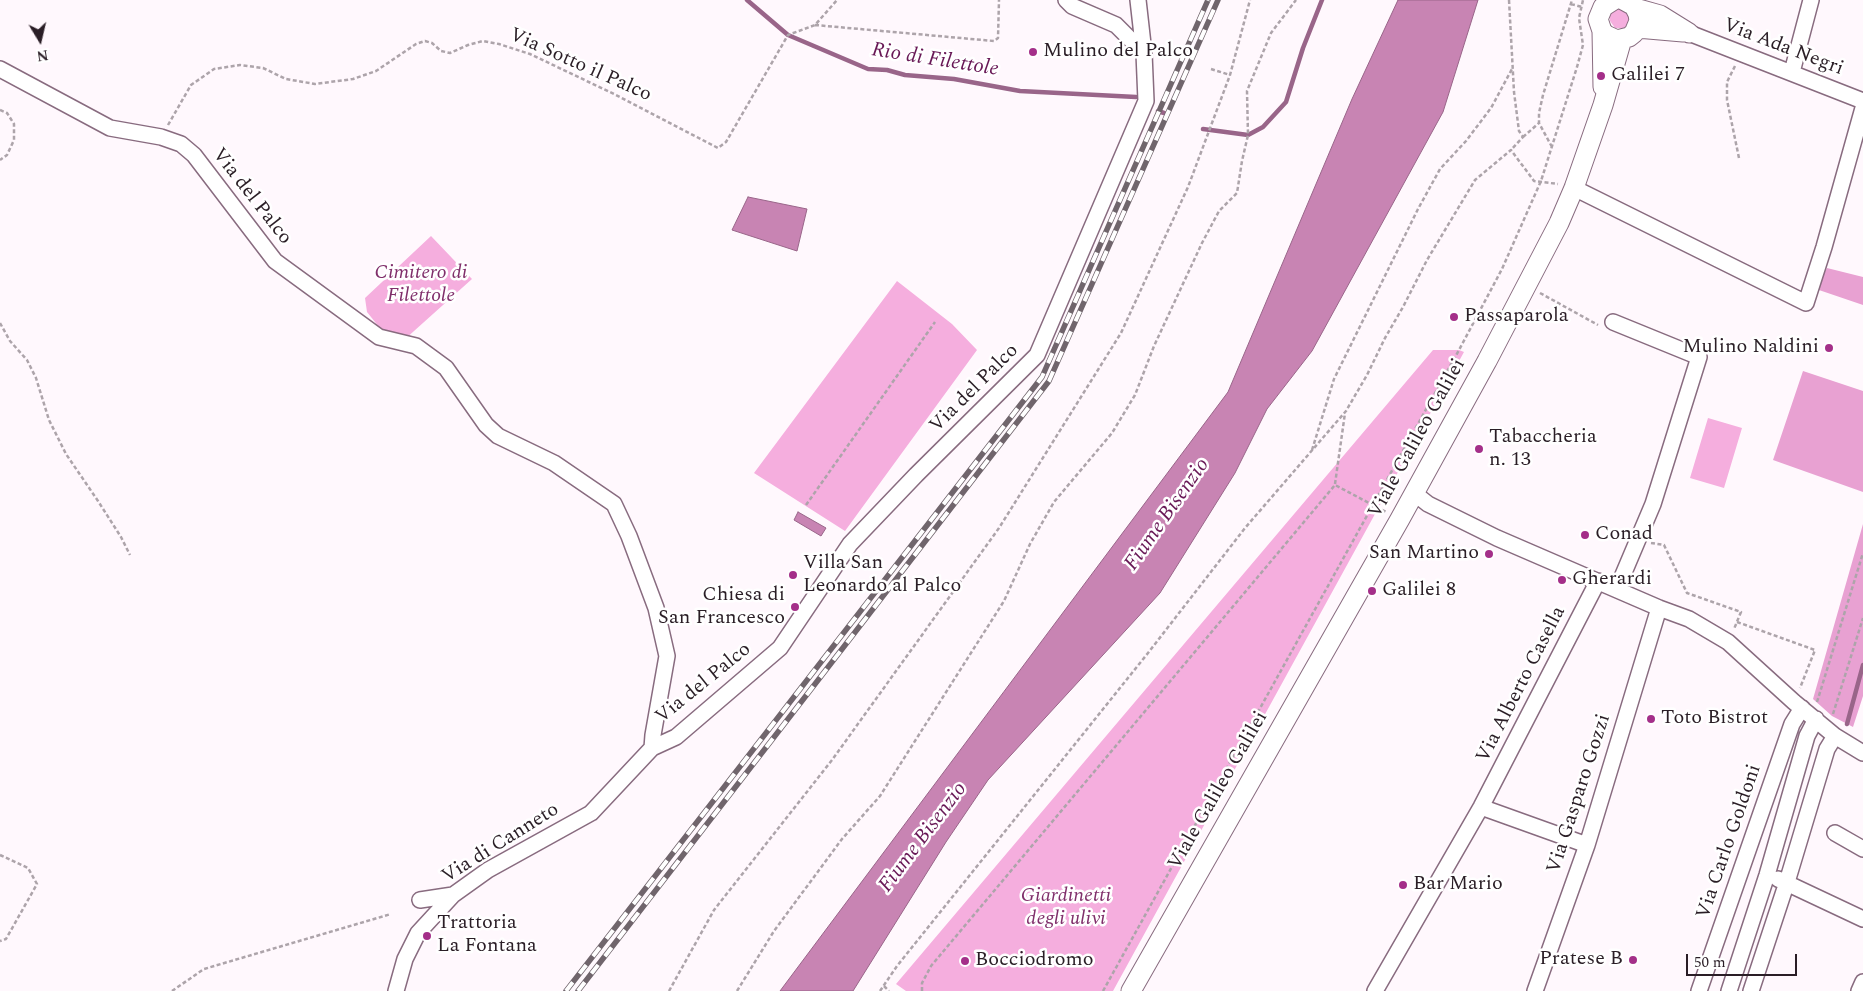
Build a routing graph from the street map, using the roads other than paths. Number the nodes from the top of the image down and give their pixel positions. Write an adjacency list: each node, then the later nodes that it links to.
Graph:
1 (1066, 0): 6 (street)
2 (1138, 0): 5 (street, Via del Palco)
3 (1811, 0): 12 (street)
4 (1627, 2): 7 (main road, Viale Galileo Galilei); 8 (main road, Viale Galileo Galilei); 9 (main road)
5 (1140, 22): 6 (street); 10 (street, Via del Palco)
6 (1116, 25): 10 (street)
7 (1602, 31): 8 (main road); 14 (main road, Viale Galileo Galilei)
8 (1630, 33): 9 (main road); 14 (main road, Viale Galileo Galilei)
9 (1689, 33): 12 (street, Via Ada Negri)
10 (1144, 53): 23 (street, Via del Palco)
11 (0, 69): 23 (street, Via del Palco)
12 (1792, 72): 13 (street, Via Ada Negri)
13 (1863, 100)
14 (1603, 106): 16 (main road, Viale Galileo Galilei)
15 (1863, 108): 16 (street)
16 (1574, 188): 18 (main road, Viale Galileo Galilei)
17 (1608, 325): 20 (street)
18 (1414, 493): 19 (street); 36 (main road, Viale Galileo Galilei)
19 (1598, 581): 20 (street); 25 (street, Via Alberto Casella)
20 (1617, 589): 21 (street)
21 (1659, 608): 22 (street); 27 (street, Via Gasparo Gozzi)
22 (1814, 718): 24 (street); 29 (street, Via Carlo Goldoni); 30 (street); 39 (street, Via Carlo Goldoni)
23 (652, 748): 31 (street, Via di Canneto)
24 (1863, 753)
25 (1481, 807): 27 (street); 37 (street, Via Alberto Casella)
26 (1835, 833): 28 (street)
27 (1587, 845): 38 (street, Via Gasparo Gozzi)
28 (1863, 849)
29 (1767, 875): 30 (street); 40 (street, Via Carlo Goldoni)
30 (1787, 882): 33 (street); 41 (street)
31 (453, 894): 32 (street); 35 (street, Via di Canneto)
32 (420, 900)
33 (1863, 919)
34 (1863, 982): 42 (street)
35 (396, 991)
36 (1131, 991)
37 (1375, 991)
38 (1535, 991)
39 (1699, 991)
40 (1729, 991)
41 (1751, 991)
42 (1859, 991)

